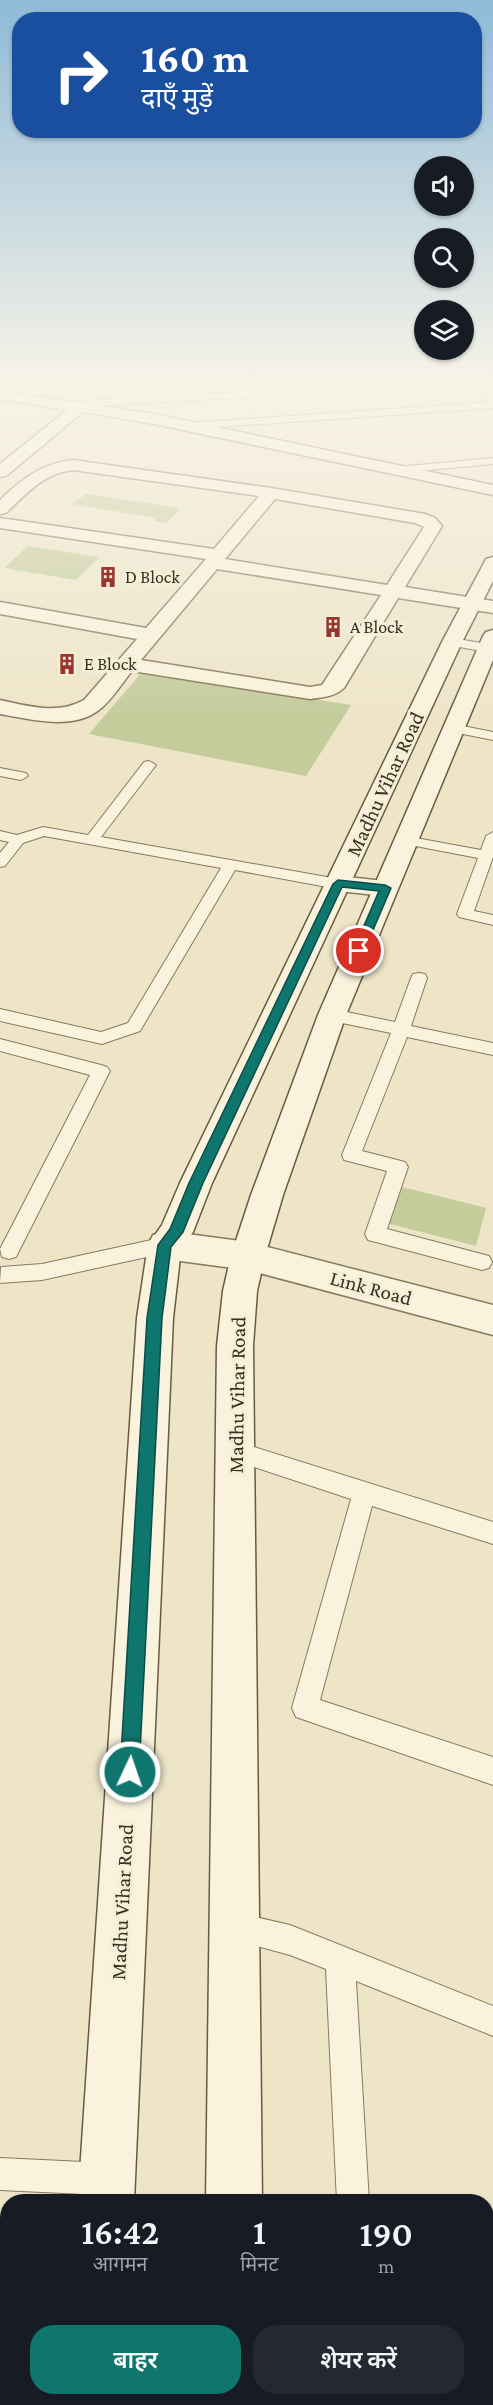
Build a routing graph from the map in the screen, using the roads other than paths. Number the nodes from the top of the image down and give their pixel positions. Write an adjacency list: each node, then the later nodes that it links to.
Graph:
1 (19, 492): 4 (street)
2 (265, 492): 3 (street)
3 (271, 493): 6 (street); 8 (street)
4 (0, 509)
5 (0, 523): 6 (street)
6 (216, 559): 8 (street); 11 (street)
7 (493, 563): 9 (street, Madhu Vihar Road)
8 (393, 591): 9 (street); 13 (street)
9 (483, 605): 12 (street, Madhu Vihar Road)
10 (0, 608): 11 (street)
11 (151, 635): 13 (street)
12 (481, 644): 15 (street, Madhu Vihar Road); 28 (street, Madhu Vihar Road)
13 (128, 664): 14 (street)
14 (0, 707)
15 (453, 728): 16 (lane); 24 (street, Madhu Vihar Road)
16 (493, 736)
17 (149, 765): 23 (lane)
18 (0, 772): 19 (lane)
19 (21, 776)
20 (0, 835): 22 (lane)
21 (493, 836): 25 (lane)
22 (18, 840): 23 (lane); 26 (lane)
23 (91, 840): 27 (lane)
24 (405, 840): 25 (lane); 29 (street, Madhu Vihar Road)
25 (486, 855): 30 (lane)
26 (0, 863)
27 (230, 865): 28 (lane); 32 (lane)
28 (338, 884): 29 (street); 37 (street, Madhu Vihar Road)
29 (385, 888): 33 (street, Madhu Vihar Road)
30 (493, 920)
31 (419, 978): 34 (lane)
32 (0, 1015)
33 (332, 1015): 34 (lane); 39 (street, Madhu Vihar Road)
34 (401, 1029): 36 (lane); 40 (lane)
35 (0, 1045): 38 (lane)
36 (493, 1049)
37 (165, 1245): 39 (street, Link Road); 41 (lane); 51 (street, Madhu Vihar Road)
38 (4, 1250): 41 (lane)
39 (248, 1256): 42 (street, Link Road); 43 (street, Madhu Vihar Road)
40 (482, 1262)
41 (1, 1276)
42 (493, 1320)
43 (235, 1451): 44 (lane); 47 (street, Madhu Vihar Road)
44 (364, 1493): 45 (lane); 46 (lane)
45 (493, 1533)
46 (493, 1771)
47 (234, 1927): 48 (lane); 52 (street, Madhu Vihar Road)
48 (340, 1961): 49 (lane); 53 (lane)
49 (493, 2021)
50 (0, 2174): 51 (lane)
51 (106, 2191)
52 (234, 2194)
53 (353, 2194)

